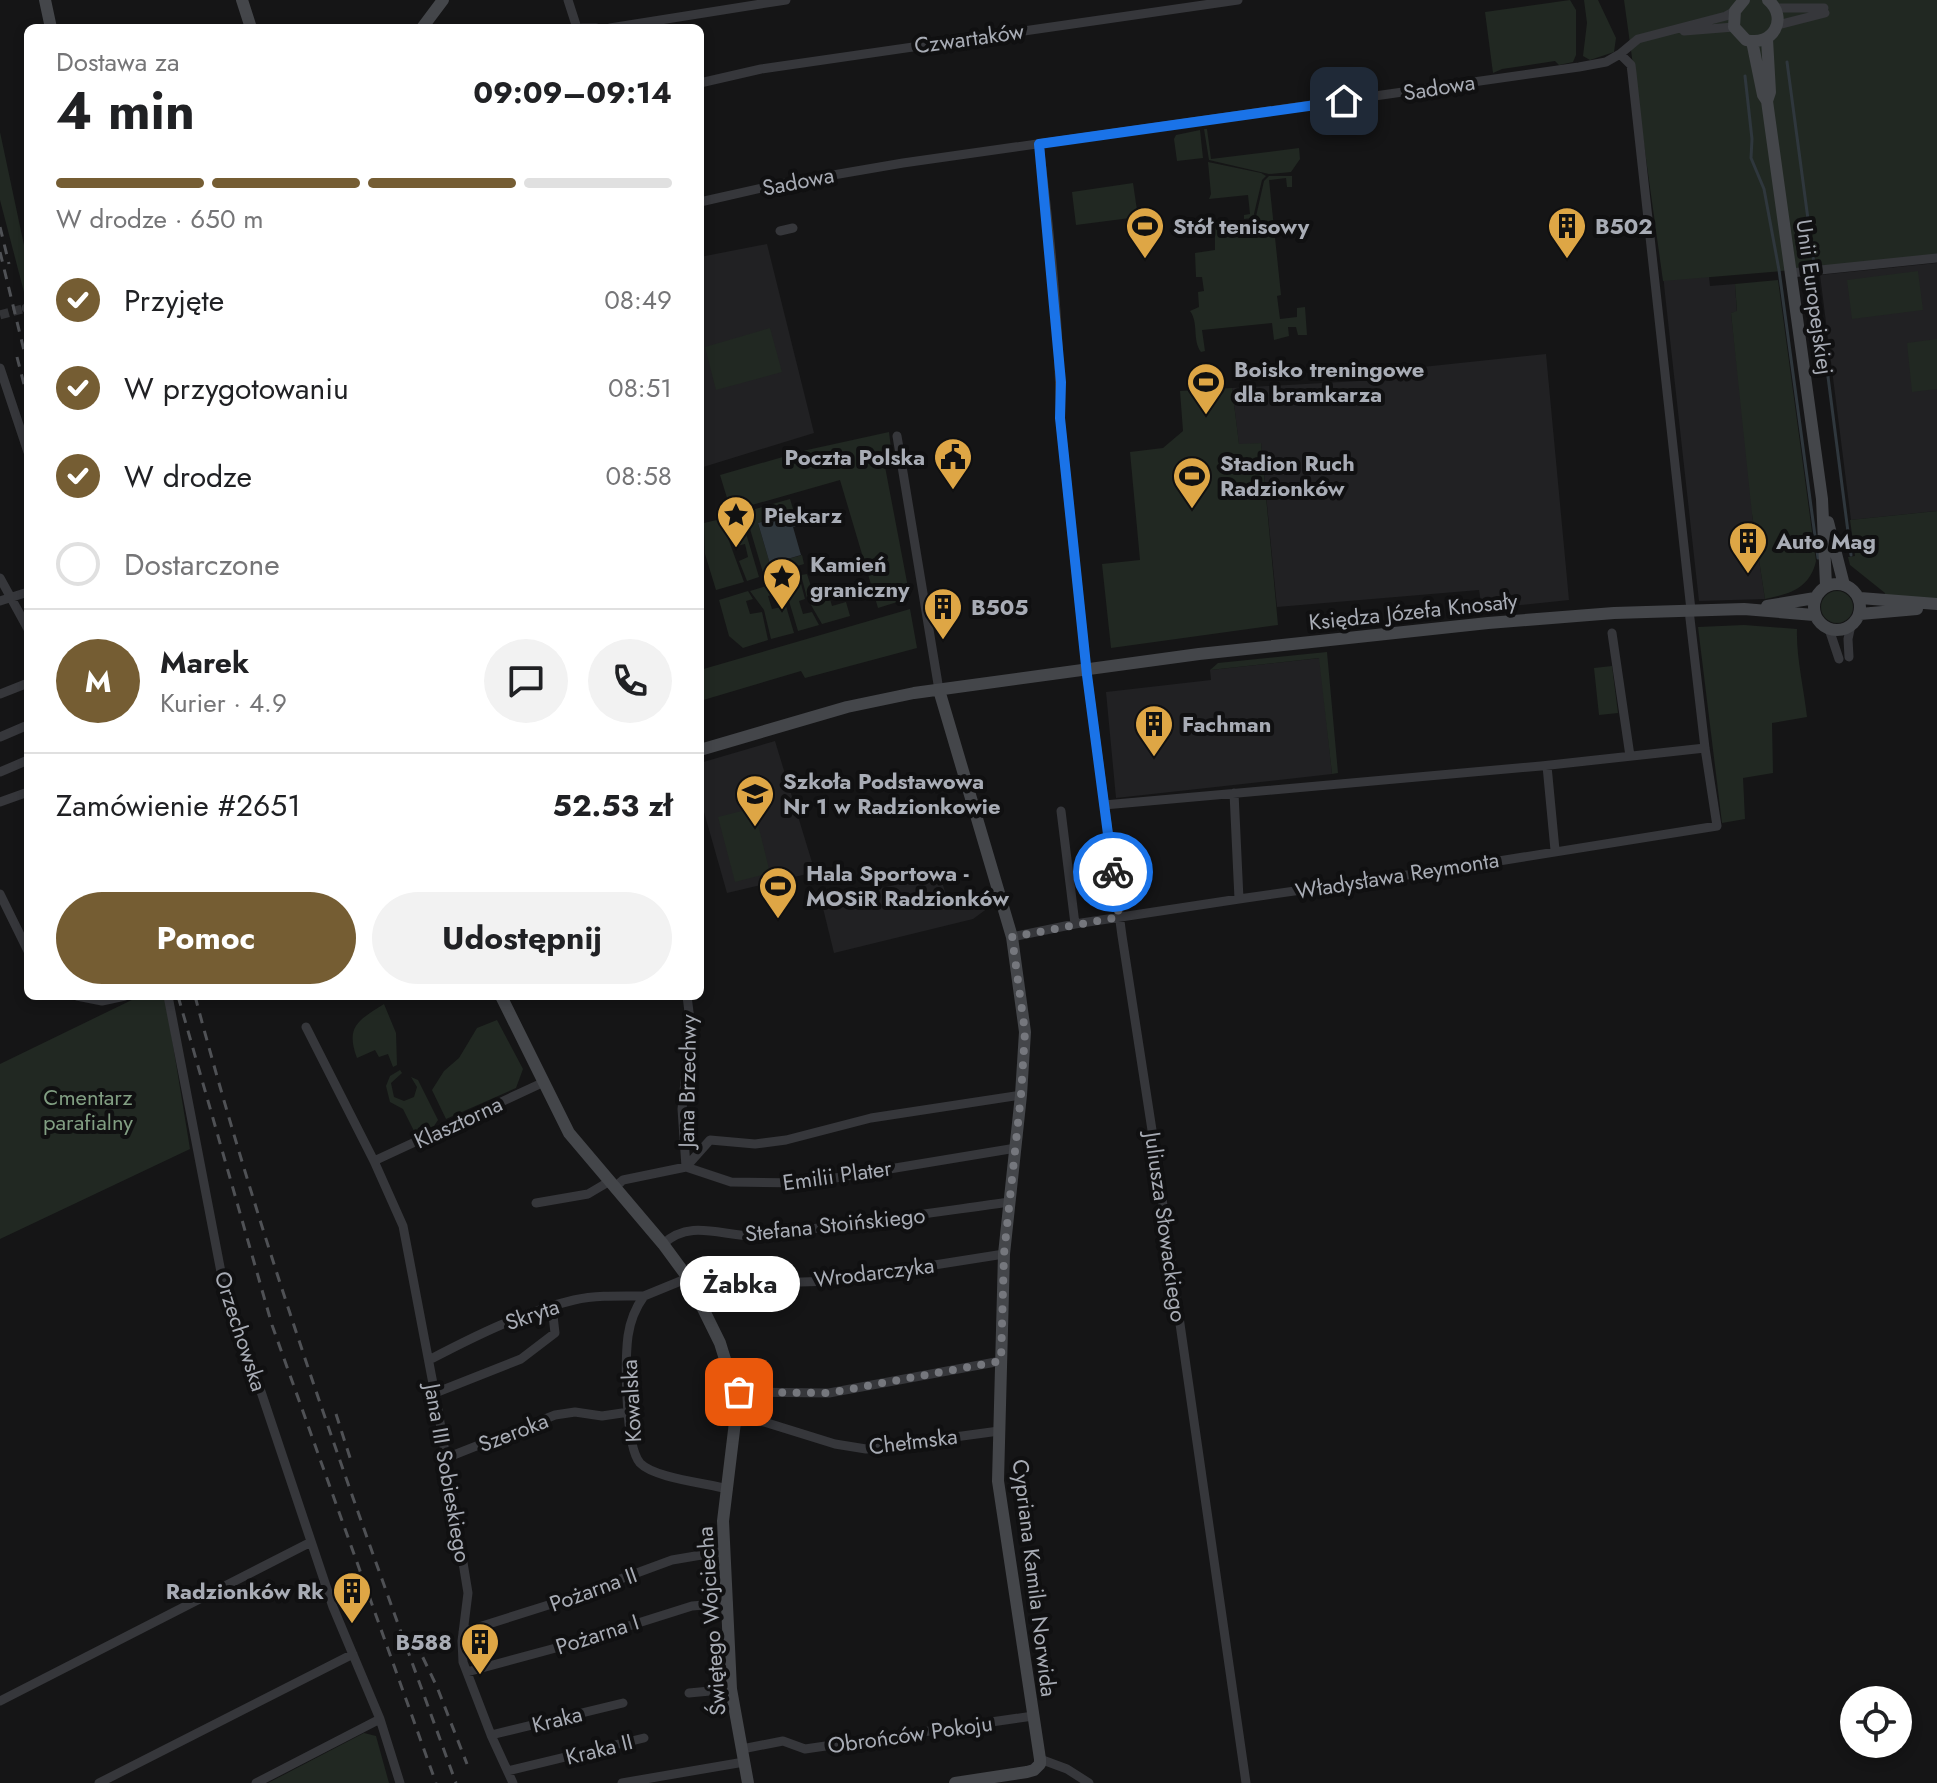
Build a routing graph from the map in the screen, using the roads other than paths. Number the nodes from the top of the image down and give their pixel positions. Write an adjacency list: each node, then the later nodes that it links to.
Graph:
1 (45, 0): 11 (street)
2 (242, 0): 12 (street)
3 (443, 0): 13 (street)
4 (568, 0): 14 (street)
5 (786, 0): 15 (street)
6 (1238, 0): 8 (street, Czwartaków)
7 (1744, 0): 10 (street)
8 (1204, 2): 22 (street, Czwartaków)
9 (1772, 4): 16 (street); 16 (street)
10 (1735, 11): 17 (street); 18 (street)
11 (50, 24)
12 (250, 24)
13 (425, 24)
14 (578, 24)
15 (635, 24)
16 (1778, 25): 19 (street)
17 (1734, 27): 18 (street); 20 (street)
18 (1673, 30): 21 (street, Sadowa)
19 (1767, 39): 20 (street); 23 (street, Unii Europejskiej)
20 (1752, 41): 23 (street, Unii Europejskiej)
21 (1620, 54): 24 (street, Sadowa); 44 (street)
22 (704, 82)
23 (1767, 101): 29 (street, Unii Europejskiej)
24 (1039, 144): 25 (street, Sadowa); 51 (street)
25 (704, 201)
26 (793, 228): 27 (street)
27 (780, 231)
28 (1937, 258): 29 (street)
29 (1791, 273): 33 (street, Unii Europejskiej)
30 (0, 368): 32 (street)
31 (897, 436): 53 (street)
32 (24, 440)
33 (1822, 499): 35 (street, Unii Europejskiej); 36 (street, Unii Europejskiej)
34 (0, 578): 38 (street)
35 (1826, 585): 36 (street); 39 (street)
36 (1844, 585): 40 (street)
37 (24, 593): 38 (street)
38 (11, 598): 41 (street); 47 (street)
39 (1815, 598): 43 (street, Księdza Józefa Knosały); 46 (street)
40 (1860, 598): 42 (street); 45 (street)
41 (0, 601)
42 (1937, 605): 45 (street)
43 (1744, 609): 44 (street, Księdza Józefa Knosały); 46 (street, Księdza Józefa Knosały)
44 (1690, 610): 51 (street, Księdza Józefa Knosały); 57 (street, Władysława Reymonta)
45 (1860, 614): 48 (street)
46 (1814, 615): 49 (street)
47 (24, 622)
48 (1851, 625): 49 (street); 49 (street)
49 (1829, 629)
50 (1612, 633): 59 (street)
51 (1088, 670): 53 (street, Księdza Józefa Knosały); 66 (street, Juliusza Słowackiego)
52 (24, 685): 54 (street)
53 (939, 690): 58 (street, Księdza Józefa Knosały); 73 (street, Cypriana Kamila Norwida)
54 (0, 694)
55 (24, 727): 56 (street)
56 (0, 737)
57 (1705, 748): 59 (street); 68 (street, Władysława Reymonta)
58 (704, 749)
59 (1630, 756): 61 (street)
60 (24, 762): 62 (street)
61 (1547, 766): 64 (street); 68 (street)
62 (0, 772)
63 (24, 793): 65 (street)
64 (1234, 793): 66 (street); 70 (street)
65 (0, 802)
66 (1104, 805): 71 (street, Juliusza Słowackiego)
67 (1061, 811): 72 (street)
68 (1555, 850): 70 (street, Władysława Reymonta)
69 (0, 894): 74 (street)
70 (1239, 899): 71 (street, Władysława Reymonta)
71 (1119, 917): 72 (street, Władysława Reymonta); 126 (street, Juliusza Słowackiego)
72 (1075, 924): 73 (street, Władysława Reymonta)
73 (1012, 937): 80 (street, Cypriana Kamila Norwida)
74 (24, 943)
75 (169, 1000): 101 (street, Orzechowska)
76 (503, 1000): 79 (street, Świętego Wojciecha)
77 (688, 1000): 83 (street, Jana Brzechwy)
78 (306, 1027): 82 (street, Jana III Sobieskiego)
79 (542, 1083): 82 (street, Klasztorna); 84 (street, Świętego Wojciecha)
80 (1021, 1095): 81 (street, Cypriana Kamila Norwida); 83 (street)
81 (1016, 1148): 83 (street, Emilii Plater); 85 (street, Cypriana Kamila Norwida)
82 (374, 1161): 92 (street, Jana III Sobieskiego)
83 (686, 1167): 84 (street)
84 (612, 1184): 86 (street); 87 (street, Świętego Wojciecha)
85 (1010, 1202): 87 (street, Stefana Stoińskiego); 88 (street, Cypriana Kamila Norwida)
86 (536, 1203)
87 (663, 1244): 89 (street, Świętego Wojciecha)
88 (1004, 1254): 89 (street, Wrodarczyka); 93 (street, Cypriana Kamila Norwida)
89 (692, 1284): 90 (street); 94 (street, Świętego Wojciecha)
90 (644, 1296): 91 (street, Skryta); 96 (street, Kowalska)
91 (552, 1307): 92 (street, Skryta); 95 (street)
92 (429, 1360): 95 (street, Jana III Sobieskiego)
93 (1001, 1361): 94 (street); 98 (street, Cypriana Kamila Norwida)
94 (732, 1392): 97 (street, Świętego Wojciecha)
95 (435, 1393): 99 (street, Jana III Sobieskiego)
96 (629, 1412): 99 (street, Szeroka); 100 (street, Kowalska)
97 (735, 1422): 98 (street, Chełmska); 100 (street, Świętego Wojciecha)
98 (999, 1431): 111 (street, Cypriana Kamila Norwida)
99 (446, 1458): 104 (street, Jana III Sobieskiego)
100 (728, 1489): 102 (street, Świętego Wojciecha)
101 (311, 1542): 105 (street, Orzechowska); 109 (street)
102 (725, 1551): 103 (street, Świętego Wojciecha); 104 (street, Pożarna II)
103 (728, 1603): 106 (street, Pożarna I); 107 (street, Świętego Wojciecha)
104 (463, 1632): 106 (street, Jana III Sobieskiego)
105 (353, 1654): 112 (street, Orzechowska); 118 (street)
106 (467, 1672): 113 (street, Jana III Sobieskiego)
107 (731, 1689): 108 (street); 115 (street, Świętego Wojciecha)
108 (689, 1693)
109 (0, 1701)
110 (623, 1703): 113 (street, Kraka)
111 (1033, 1716): 115 (street, Obrońców Pokoju); 116 (street, Cypriana Kamila Norwida)
112 (380, 1719): 119 (street); 120 (street, Orzechowska)
113 (491, 1735): 117 (street, Jana III Sobieskiego)
114 (644, 1738): 117 (street, Kraka II)
115 (743, 1756): 122 (street, Obrońców Pokoju); 123 (street, Świętego Wojciecha)
116 (1040, 1761): 124 (street); 125 (street)
117 (508, 1771): 121 (street, Jana III Sobieskiego)
118 (99, 1783)
119 (256, 1783)
120 (400, 1783)
121 (513, 1783)
122 (622, 1783)
123 (748, 1783)
124 (955, 1783)
125 (1089, 1783)
126 (1246, 1783)

